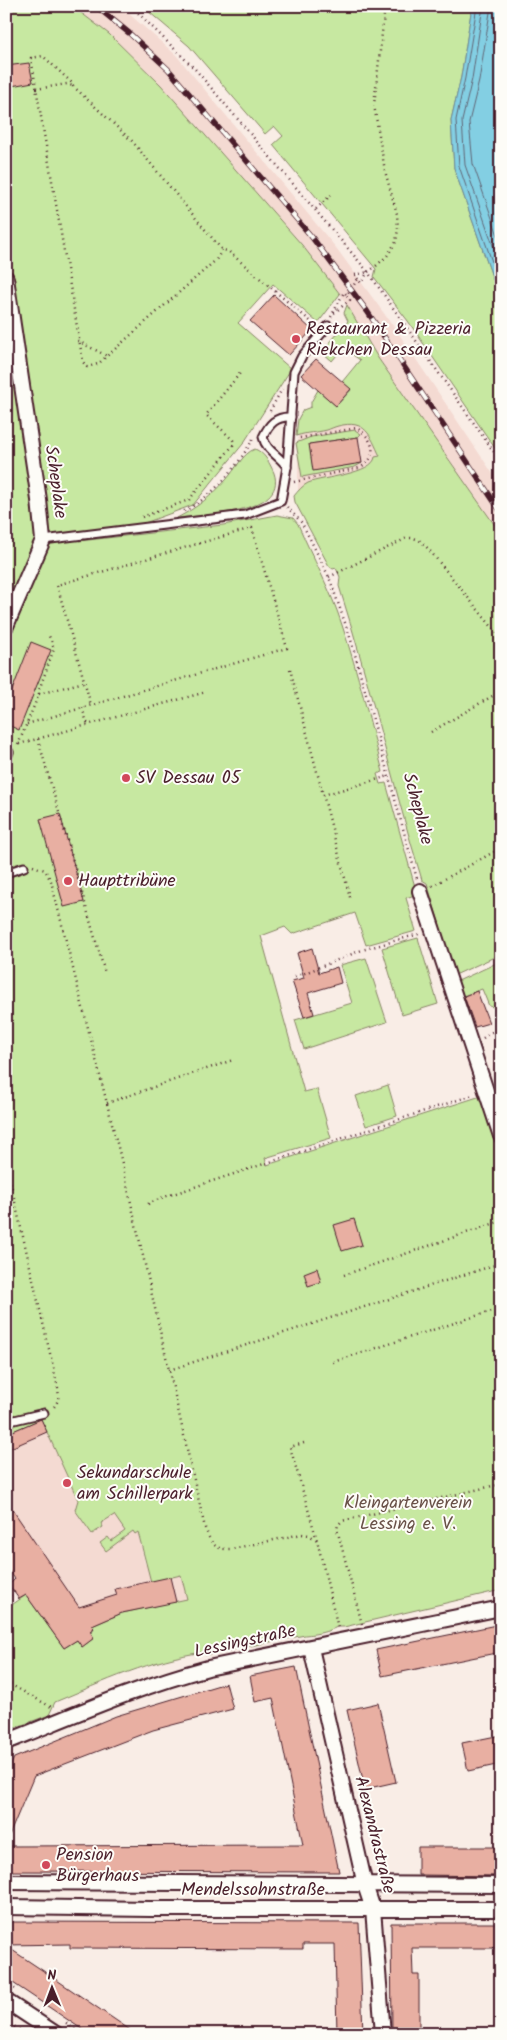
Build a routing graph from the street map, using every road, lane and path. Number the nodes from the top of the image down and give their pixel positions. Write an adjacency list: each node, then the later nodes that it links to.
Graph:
1 (131, 6): 6 (path)
2 (385, 6): 8 (path)
3 (73, 86): 4 (path); 4 (path); 7 (path)
4 (36, 89): 13 (path)
5 (331, 195): 6 (path)
6 (316, 209): 8 (path)
7 (222, 250): 12 (path); 14 (path)
8 (368, 272): 10 (path); 21 (path)
9 (6, 278): 27 (street, Scheplake)
10 (346, 296): 11 (path); 11 (path)
11 (332, 314): 12 (path)
12 (326, 329): 16 (lane)
13 (78, 342): 14 (path); 14 (path)
14 (107, 356)
15 (241, 372): 26 (path)
16 (294, 372): 17 (path); 18 (lane)
17 (269, 412)
18 (291, 417): 20 (lane); 22 (lane)
19 (255, 436): 25 (path)
20 (290, 441): 22 (lane); 23 (path)
21 (501, 462)
22 (287, 467): 23 (lane)
23 (285, 484): 24 (lane)
24 (281, 501): 26 (lane, Scheplake); 28 (path, Scheplake)
25 (181, 512)
26 (145, 528): 27 (lane, Scheplake)
27 (43, 540): 29 (street)
28 (329, 577): 31 (path); 46 (path, Scheplake)
29 (6, 626)
30 (49, 636): 36 (path)
31 (501, 638)
32 (290, 669): 47 (path)
33 (84, 682): 36 (path); 37 (path); 37 (path)
34 (501, 691): 41 (path)
35 (206, 692): 40 (path)
36 (39, 694): 39 (path)
37 (91, 705): 38 (path)
38 (82, 708): 39 (path); 40 (path)
39 (28, 724): 43 (path)
40 (88, 725): 42 (path)
41 (431, 732)
42 (38, 739): 43 (path); 54 (path)
43 (19, 744): 44 (path)
44 (8, 751): 45 (lane)
45 (6, 760)
46 (389, 776): 47 (path); 51 (path, Scheplake)
47 (324, 796): 52 (path)
48 (501, 848): 51 (path)
49 (24, 867): 50 (lane); 60 (path)
50 (6, 873)
51 (420, 891): 53 (street)
52 (351, 901)
53 (433, 930): 55 (path); 57 (street)
54 (105, 973)
55 (295, 977)
56 (501, 1026): 57 (path)
57 (471, 1045): 59 (street)
58 (233, 1060): 60 (path)
59 (487, 1091): 61 (street); 63 (path)
60 (107, 1103): 69 (path)
61 (501, 1136)
62 (6, 1163): 70 (path)
63 (148, 1204)
64 (501, 1221): 66 (path)
65 (501, 1263): 69 (path)
66 (344, 1275)
67 (501, 1308): 68 (path)
68 (333, 1362)
69 (169, 1370): 74 (path)
70 (44, 1413): 71 (lane)
71 (6, 1422)
72 (304, 1443): 74 (path)
73 (501, 1484): 78 (path)
74 (317, 1540): 79 (path)
75 (14, 1592): 76 (path)
76 (6, 1598)
77 (501, 1608): 78 (street, Lessingstraße)
78 (365, 1636): 79 (street, Lessingstraße)
79 (341, 1641): 80 (street, Lessingstraße)
80 (311, 1648): 82 (street, Lessingstraße); 85 (street, Alexandrastraße)
81 (6, 1682): 82 (path)
82 (66, 1718): 83 (street, Lessingstraße)
83 (6, 1742)
84 (6, 1882): 85 (street, Mendelssohnstraße)
85 (365, 1885): 86 (street, Mendelssohnstraße); 88 (street, Alexandrastraße)
86 (501, 1885)
87 (6, 1907): 88 (street, Mendelssohnstraße)
88 (373, 1909): 89 (street, Mendelssohnstraße); 94 (street, Alexandrastraße)
89 (501, 1909)
90 (6, 2001): 93 (street)
91 (6, 2021): 92 (path)
92 (26, 2034)
93 (56, 2034)
94 (383, 2034)

